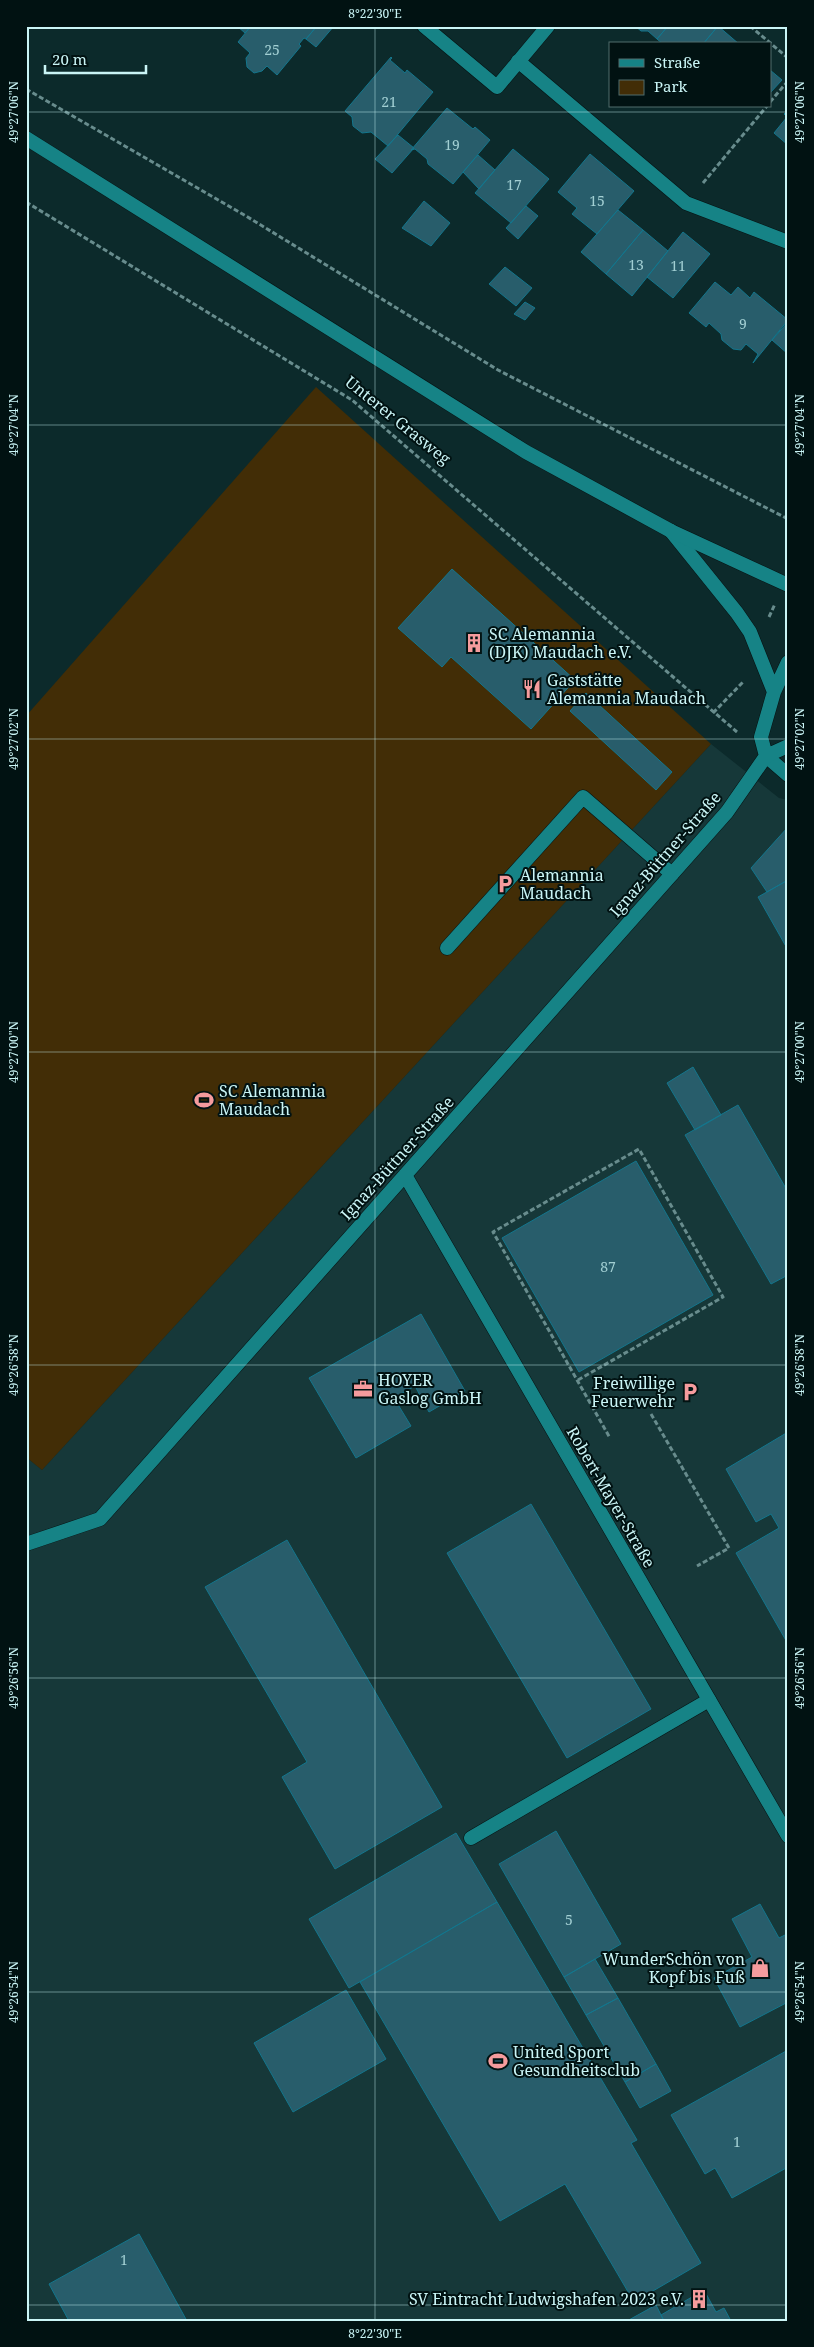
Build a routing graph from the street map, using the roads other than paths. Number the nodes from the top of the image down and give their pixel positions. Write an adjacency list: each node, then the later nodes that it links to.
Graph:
1 (424, 26): 3 (street)
2 (548, 26): 3 (street)
3 (518, 61): 5 (street)
4 (26, 138): 6 (street)
5 (788, 242)
6 (671, 531): 7 (street); 9 (street)
7 (788, 585)
8 (788, 662): 9 (street)
9 (774, 692): 11 (street)
10 (788, 746): 11 (street)
11 (766, 756): 12 (street); 13 (street, Ignaz-Büttner-Straße)
12 (788, 776)
13 (672, 874): 14 (street); 15 (street, Ignaz-Büttner-Straße)
14 (447, 948)
15 (405, 1175): 16 (street, Ignaz-Büttner-Straße); 17 (street, Robert-Mayer-Straße)
16 (26, 1544)
17 (709, 1700): 18 (street, Robert-Mayer-Straße); 19 (street)
18 (788, 1836)
19 (471, 1838)

